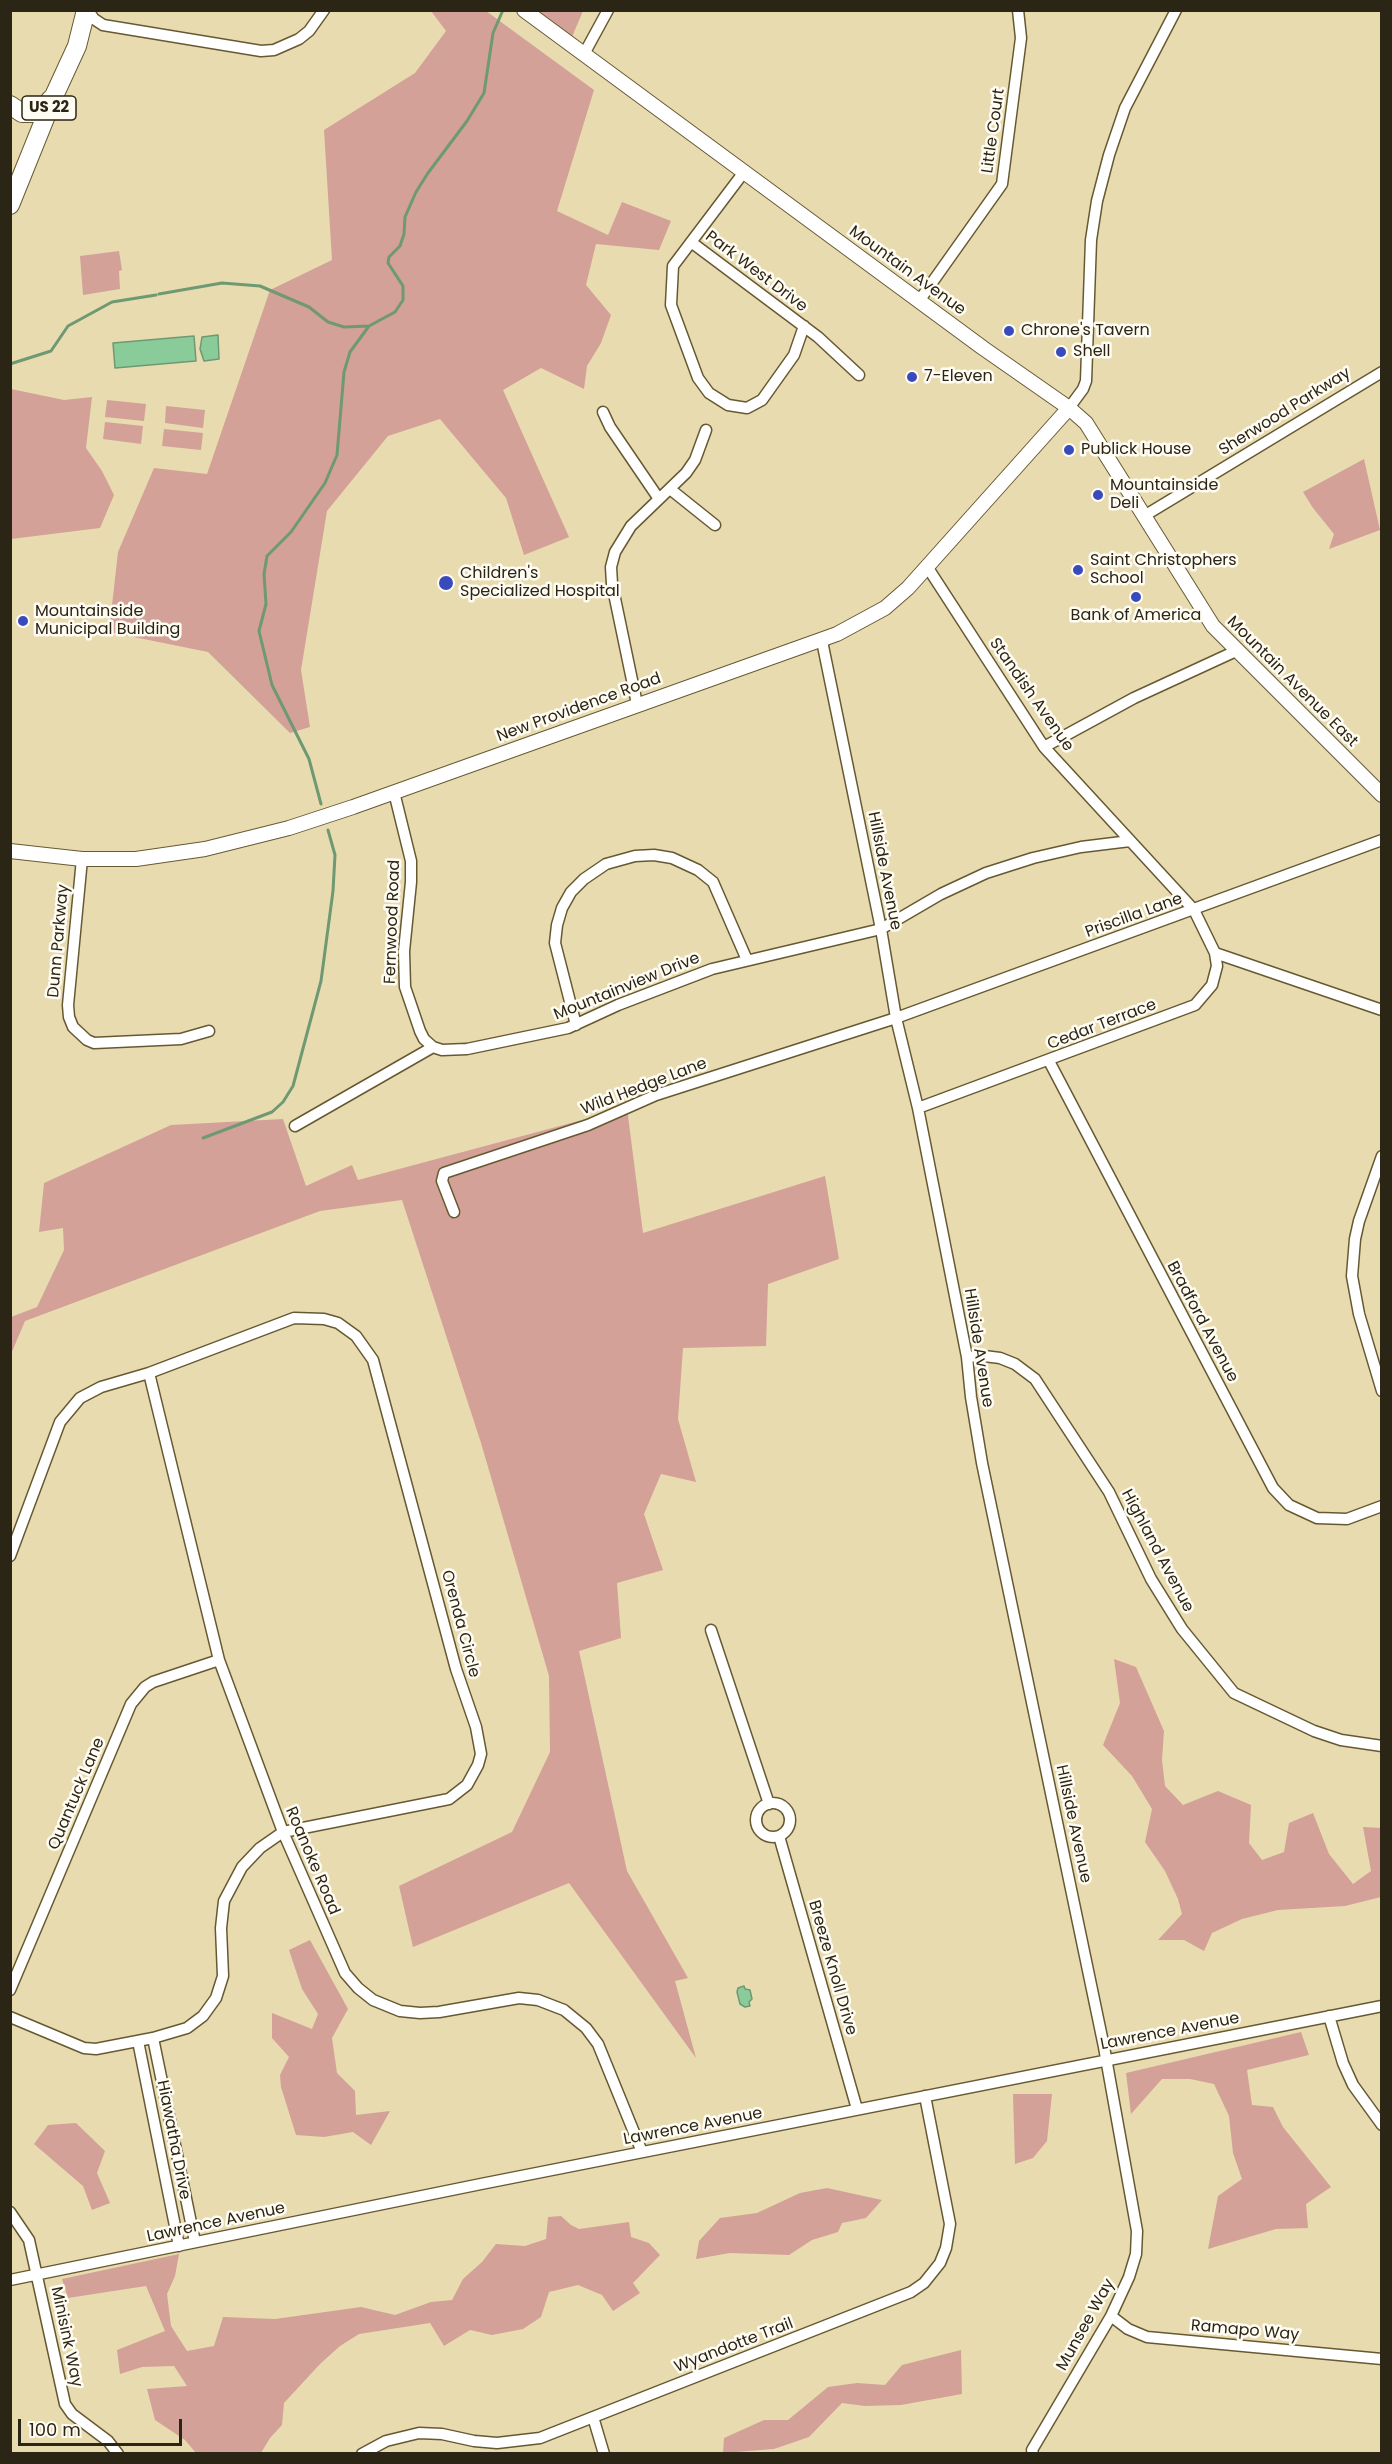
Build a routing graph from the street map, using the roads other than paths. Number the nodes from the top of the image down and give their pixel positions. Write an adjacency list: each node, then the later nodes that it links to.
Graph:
1 (87, 10): 2 (street); 8 (highway, US 22)
2 (324, 10)
3 (524, 10): 7 (street, Mountain Avenue)
4 (608, 10): 7 (street)
5 (1018, 10): 13 (street, Little Court)
6 (1176, 10): 17 (street)
7 (584, 54): 10 (street, Mountain Avenue)
8 (54, 96): 9 (highway); 11 (highway, US 22)
9 (10, 105)
10 (744, 172): 12 (street, Park West Drive); 13 (street, Mountain Avenue)
11 (10, 205)
12 (691, 242): 14 (street, Park West Drive); 14 (street, Park West Drive)
13 (919, 301): 17 (street, Mountain Avenue)
14 (804, 326): 16 (street, Park West Drive)
15 (1382, 372): 22 (street, Sherwood Parkway)
16 (859, 375)
17 (1069, 408): 22 (street, Mountain Avenue); 24 (street, New Providence Road)
18 (603, 412): 21 (street)
19 (706, 430): 20 (street)
20 (670, 489): 21 (street); 23 (street)
21 (659, 499): 28 (street)
22 (1144, 516): 25 (street, Mountain Avenue)
23 (715, 525)
24 (928, 568): 26 (street, New Providence Road); 29 (street, Standish Avenue)
25 (1207, 617): 27 (street, Mountain Avenue East)
26 (822, 640): 28 (street, New Providence Road); 37 (street, Hillside Avenue)
27 (1236, 651): 29 (street); 31 (street, Mountain Avenue East)
28 (637, 704): 30 (street, New Providence Road)
29 (1044, 747): 33 (street, Standish Avenue)
30 (394, 792): 35 (street, New Providence Road); 44 (street, Fernwood Road)
31 (1382, 795)
32 (1382, 840): 36 (street, Priscilla Lane)
33 (1130, 841): 36 (street, Standish Avenue); 37 (street, Mountainview Drive)
34 (10, 851): 35 (street, New Providence Road)
35 (82, 859): 43 (street, Dunn Parkway)
36 (1194, 910): 38 (street); 41 (street, Priscilla Lane)
37 (881, 929): 39 (street, Mountainview Drive); 41 (street, Hillside Avenue)
38 (1215, 953): 40 (street); 45 (street, Cedar Terrace)
39 (747, 960): 42 (street, Mountainview Drive); 42 (street)
40 (1382, 1010)
41 (896, 1018): 46 (street, Hillside Avenue); 49 (street, Wild Hedge Lane)
42 (576, 1025): 44 (street, Mountainview Drive)
43 (209, 1031)
44 (434, 1047): 47 (street)
45 (1049, 1061): 46 (street, Cedar Terrace); 53 (street, Bradford Avenue)
46 (918, 1108): 50 (street, Hillside Avenue)
47 (295, 1126)
48 (1382, 1156): 52 (street)
49 (454, 1212)
50 (967, 1357): 57 (street, Highland Avenue); 67 (street, Hillside Avenue)
51 (148, 1373): 54 (street, Orenda Circle); 56 (street, Roanoke Road); 59 (street, Orenda Circle)
52 (1382, 1391)
53 (1382, 1506)
54 (10, 1556)
55 (711, 1630): 58 (street)
56 (219, 1660): 59 (street, Roanoke Road); 61 (street, Quantuck Lane)
57 (1382, 1746)
58 (769, 1804): 60 (street); 60 (street)
59 (283, 1832): 65 (street, Orenda Circle); 71 (street, Roanoke Road)
60 (779, 1836): 69 (street, Breeze Knoll Drive)
61 (10, 1990)
62 (1382, 2006): 63 (street, Lawrence Avenue)
63 (1329, 2016): 67 (street, Lawrence Avenue); 70 (street)
64 (10, 2017): 66 (street, Orenda Circle)
65 (153, 2038): 66 (street, Orenda Circle); 73 (street, Hiawatha Drive)
66 (138, 2040): 74 (street, Hiawatha Drive)
67 (1106, 2060): 68 (street, Lawrence Avenue); 77 (street, Munsee Way)
68 (925, 2096): 69 (street, Lawrence Avenue); 79 (street, Wyandotte Trail)
69 (857, 2109): 71 (street, Lawrence Avenue)
70 (1382, 2125)
71 (642, 2152): 73 (street, Lawrence Avenue)
72 (10, 2212): 75 (street, Minisink Way)
73 (195, 2242): 74 (street, Lawrence Avenue)
74 (179, 2246): 75 (street, Lawrence Avenue)
75 (37, 2274): 76 (street, Lawrence Avenue); 81 (street, Minisink Way)
76 (10, 2280)
77 (1111, 2316): 78 (street, Ramapo Way); 80 (street, Munsee Way)
78 (1382, 2359)
79 (593, 2417): 82 (street, Wyandotte Trail); 83 (street)
80 (1029, 2452)
81 (118, 2454)
82 (363, 2454)
83 (604, 2454)

